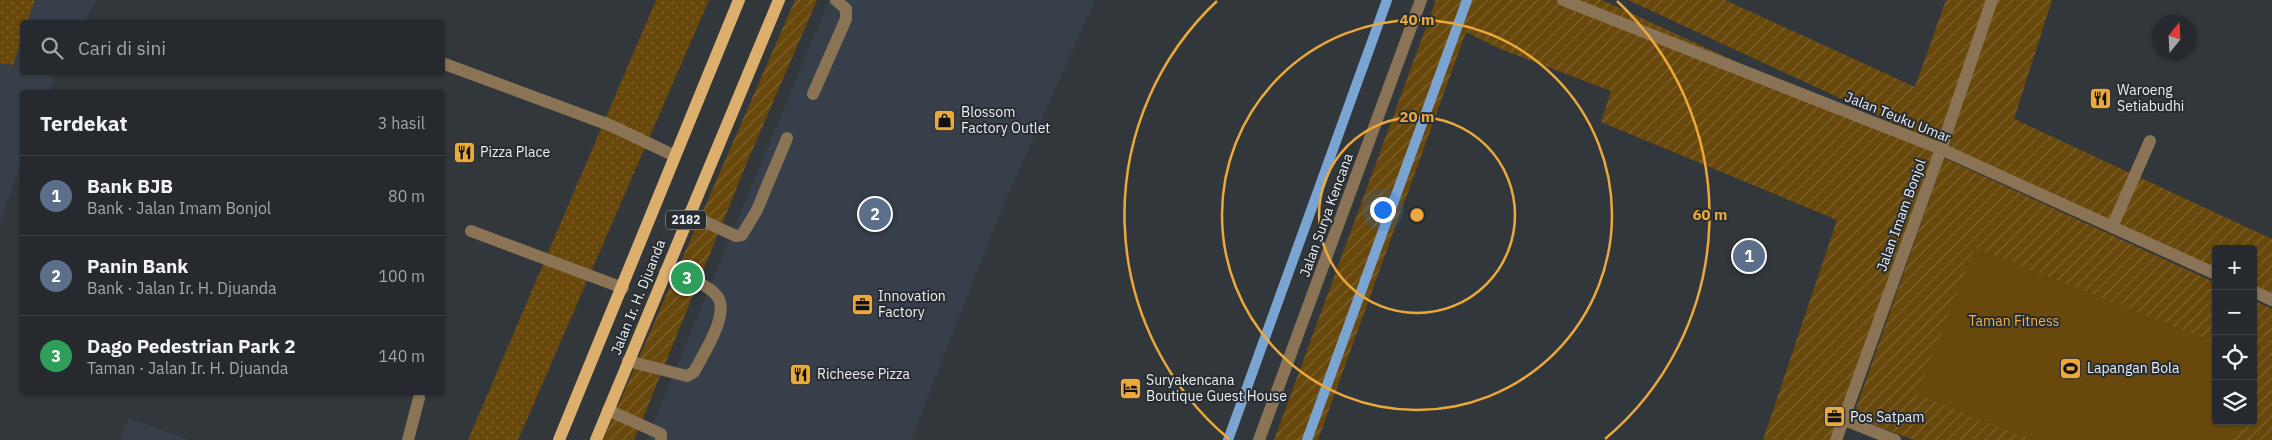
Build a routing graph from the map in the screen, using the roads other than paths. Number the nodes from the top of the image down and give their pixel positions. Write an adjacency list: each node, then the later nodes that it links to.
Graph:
1 (739, 0): 12 (main road, Jalan Ir. H. Djuanda / 2182)
2 (779, 0): 13 (main road, Jalan Ir. H. Djuanda / 2182)
3 (836, 0): 8 (street)
4 (1421, 0): 29 (street, Jalan Surya Kencana)
5 (1563, 0): 11 (street, Jalan Teuku Umar)
6 (1992, 0): 11 (street, Jalan Imam Bonjol)
7 (445, 64): 12 (street)
8 (813, 94)
9 (788, 138): 13 (street)
10 (2150, 141): 14 (street)
11 (1941, 150): 14 (street, Jalan Teuku Umar); 24 (street, Jalan Imam Bonjol)
12 (675, 156): 18 (main road, Jalan Ir. H. Djuanda / 2182)
13 (688, 214): 16 (main road, Jalan Ir. H. Djuanda / 2182)
14 (2112, 227): 17 (street, Jalan Teuku Umar)
15 (471, 231): 18 (street)
16 (665, 272): 21 (main road, Jalan Ir. H. Djuanda / 2182); 21 (street)
17 (2212, 272)
18 (622, 288): 26 (main road, Jalan Ir. H. Djuanda / 2182)
19 (2257, 294): 20 (street)
20 (2272, 300)
21 (628, 361): 23 (main road, Jalan Ir. H. Djuanda / 2182)
22 (420, 398): 25 (street)
23 (608, 410): 27 (main road, Jalan Ir. H. Djuanda / 2182); 28 (street)
24 (1842, 419): 30 (street, Jalan Imam Bonjol); 31 (street)
25 (408, 440)
26 (559, 440)
27 (596, 440)
28 (661, 440)
29 (1259, 440)
30 (1836, 440)
31 (1895, 440)

